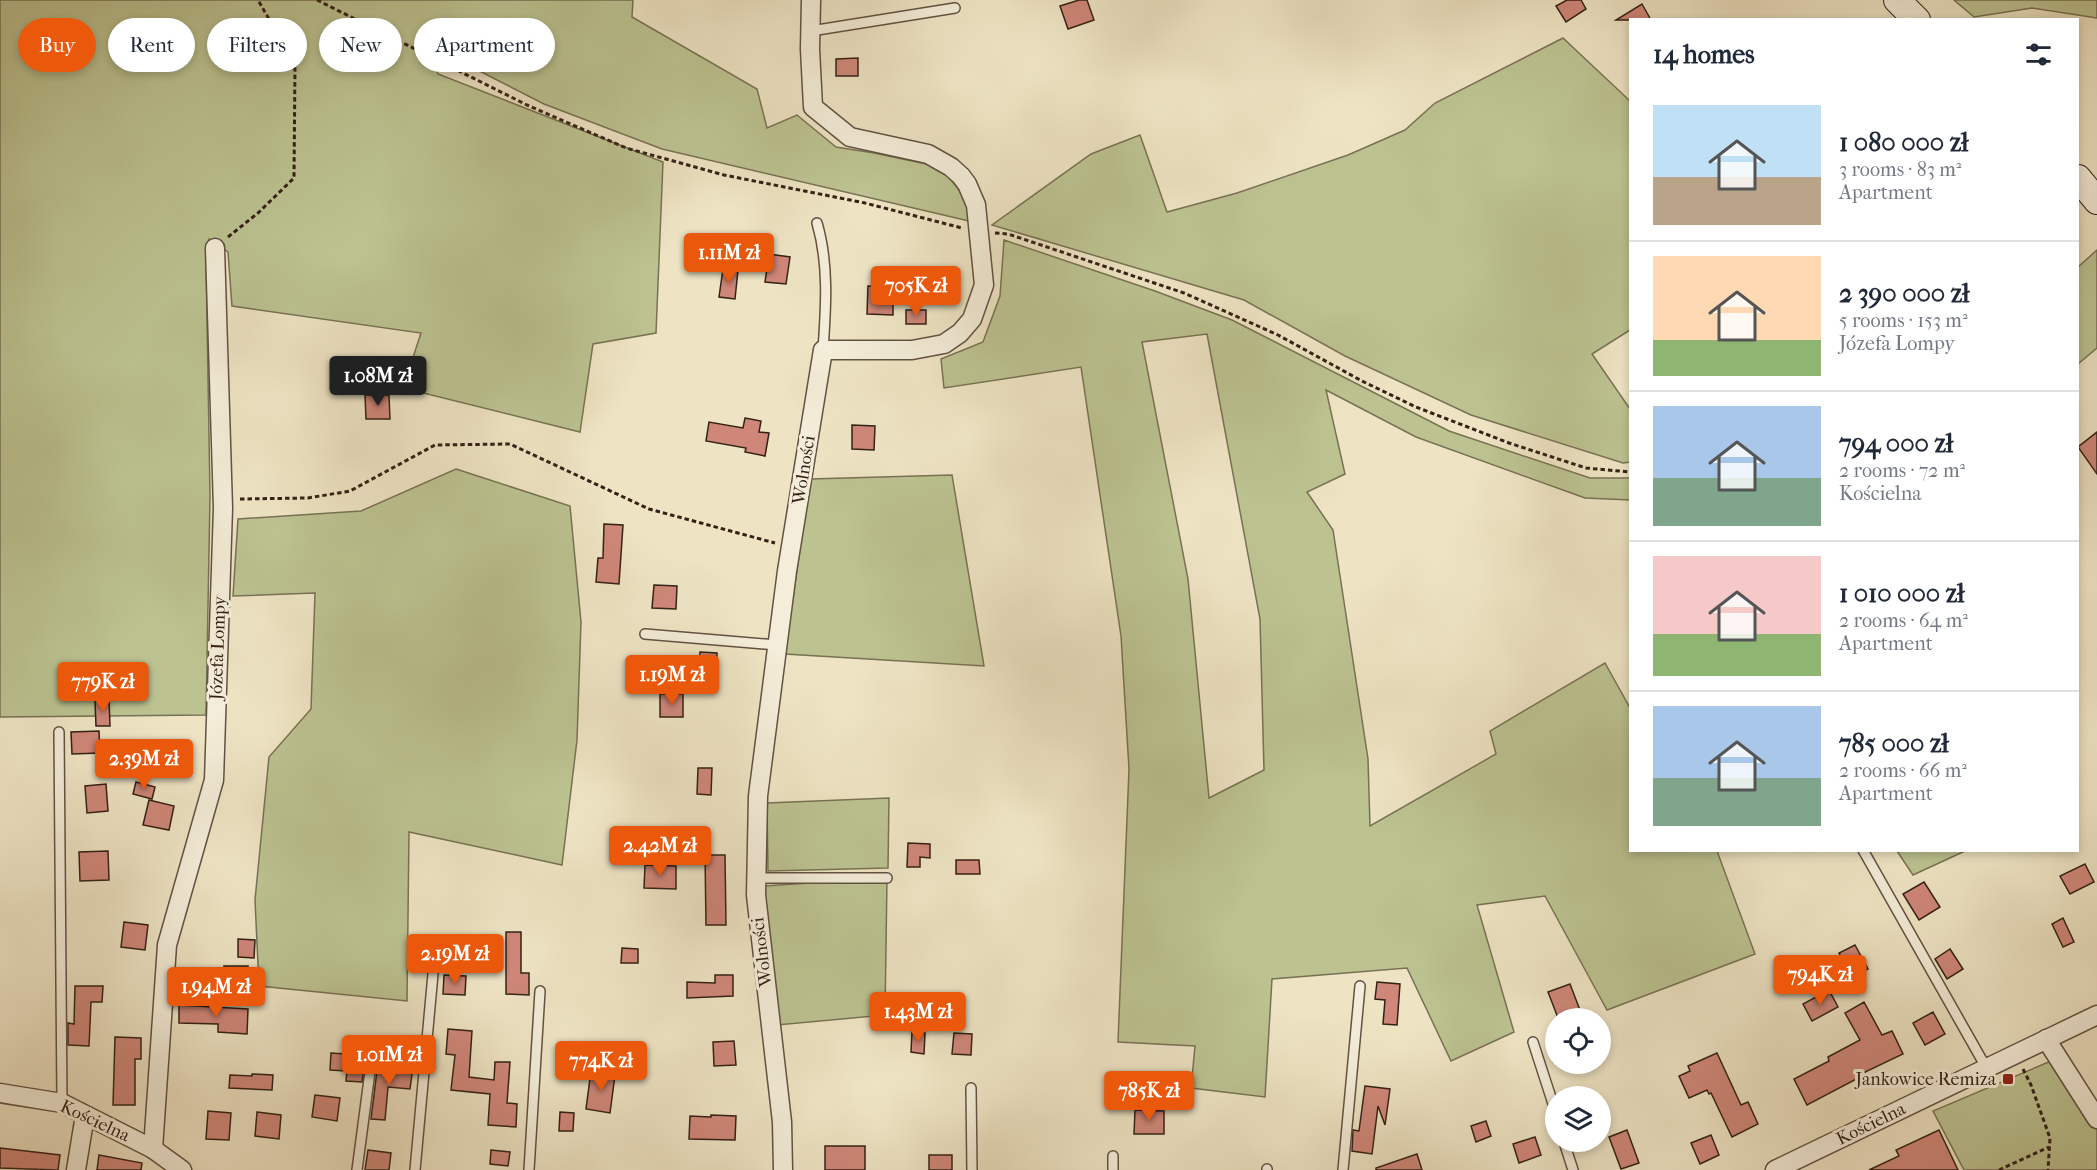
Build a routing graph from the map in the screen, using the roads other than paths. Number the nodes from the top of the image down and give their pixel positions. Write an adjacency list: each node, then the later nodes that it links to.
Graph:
1 (811, 0): 5 (street)
2 (1897, 0): 4 (main road)
3 (955, 8): 5 (lane)
4 (1915, 18)
5 (810, 31): 10 (street)
6 (2079, 179): 7 (main road)
7 (2097, 201)
8 (816, 223): 10 (lane)
9 (215, 248): 31 (street, Józefa Lompy)
10 (823, 350): 12 (street, Wolności)
11 (645, 634): 12 (lane)
12 (777, 645): 15 (street, Wolności)
13 (59, 732): 28 (lane)
14 (1864, 852): 24 (lane)
15 (756, 878): 16 (lane); 39 (street, Wolności)
16 (887, 878)
17 (434, 963): 37 (lane)
18 (1360, 986): 42 (lane)
19 (540, 991): 38 (lane)
20 (2097, 1015): 21 (street, Kościelna)
21 (2046, 1040): 24 (street, Kościelna); 30 (street)
22 (1533, 1042): 25 (lane)
23 (372, 1064): 36 (lane)
24 (1987, 1069): 44 (street, Kościelna)
25 (1547, 1086)
26 (971, 1089): 40 (lane)
27 (0, 1093): 28 (street, Kościelna)
28 (62, 1103): 29 (street, Kościelna)
29 (85, 1115): 31 (street, Kościelna); 35 (street)
30 (2097, 1119)
31 (153, 1149): 34 (street, Kościelna)
32 (1567, 1152): 43 (lane)
33 (1113, 1156): 41 (lane)
34 (180, 1169)
35 (76, 1170)
36 (357, 1170)
37 (415, 1170)
38 (529, 1170)
39 (783, 1170)
40 (972, 1170)
41 (1113, 1170)
42 (1343, 1170)
43 (1573, 1170)
44 (1775, 1170)

